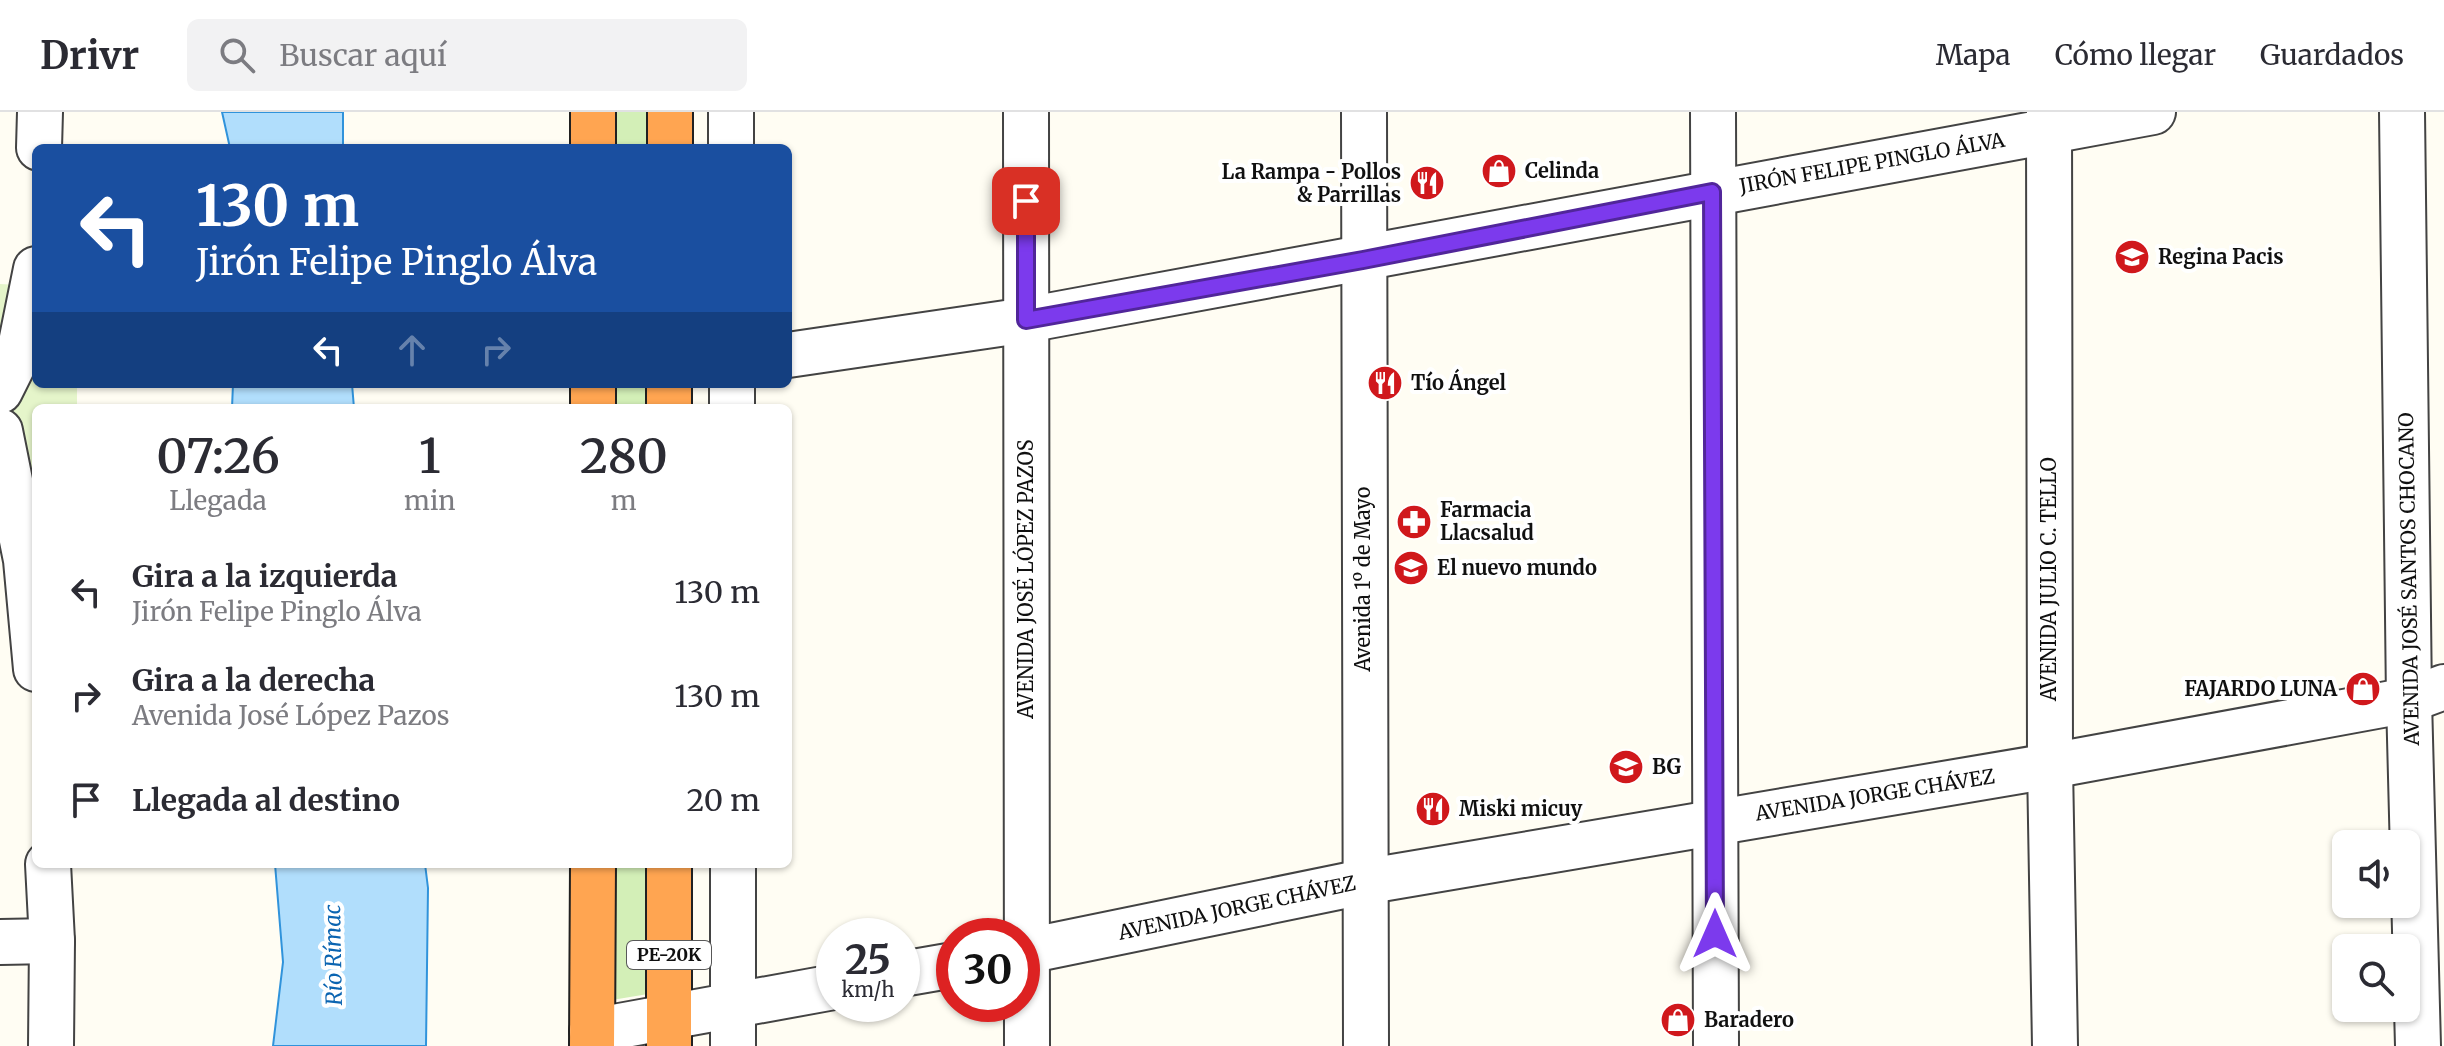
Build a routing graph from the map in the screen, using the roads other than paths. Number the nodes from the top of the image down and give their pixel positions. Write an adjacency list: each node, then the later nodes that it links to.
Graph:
1 (40, 112): 11 (street)
2 (593, 112): 12 (highway)
3 (670, 112): 13 (highway)
4 (731, 112): 14 (street)
5 (1026, 112): 18 (street, AVENIDA JOSÉ LÓPEZ PAZOS)
6 (1364, 112): 16 (street, Avenida 1º de Mayo)
7 (1713, 112): 15 (street)
8 (2153, 112): 10 (street, JIRÓN FELIPE PINGLO ÁLVA)
9 (2402, 112): 23 (street, AVENIDA JOSÉ SANTOS CHOCANO)
10 (2049, 121): 15 (street, JIRÓN FELIPE PINGLO ÁLVA); 25 (street, AVENIDA JULIO C. TELLO)
11 (39, 144)
12 (593, 144)
13 (670, 144)
14 (731, 144)
15 (1712, 192): 16 (street, JIRÓN FELIPE PINGLO ÁLVA); 26 (street)
16 (1363, 260): 18 (street, JIRÓN FELIPE PINGLO ÁLVA); 31 (street, Avenida 1º de Mayo)
17 (32, 289): 20 (street)
18 (1026, 320): 19 (street, JIRÓN FELIPE PINGLO ÁLVA); 32 (street, AVENIDA JOSÉ LÓPEZ PAZOS)
19 (792, 354)
20 (0, 391)
21 (0, 431): 22 (street)
22 (32, 625)
23 (2427, 693): 24 (street, AVENIDA JOSÉ SANTOS CHOCANO); 25 (street, AVENIDA JORGE CHÁVEZ)
24 (2428, 765): 36 (street, AVENIDA JOSÉ SANTOS CHOCANO)
25 (2050, 766): 26 (street, AVENIDA JORGE CHÁVEZ); 46 (street, AVENIDA JULIO C. TELLO)
26 (1715, 822): 31 (street, AVENIDA JORGE CHÁVEZ); 45 (street)
27 (48, 868): 33 (street)
28 (593, 868): 41 (highway)
29 (669, 868): 40 (highway, PE-20K)
30 (733, 868): 39 (street)
31 (1363, 882): 35 (street, AVENIDA JORGE CHÁVEZ); 44 (street, Avenida 1º de Mayo)
32 (1024, 918)
33 (52, 941): 34 (street); 42 (street)
34 (0, 942)
35 (1040, 948)
36 (2430, 978): 47 (street, AVENIDA JOSÉ SANTOS CHOCANO)
37 (816, 994): 39 (street)
38 (1026, 1022): 43 (street, AVENIDA JOSÉ LÓPEZ PAZOS)
39 (733, 1026): 40 (street)
40 (669, 1032): 41 (street)
41 (592, 1039)
42 (51, 1046)
43 (1027, 1046)
44 (1366, 1046)
45 (1716, 1046)
46 (2055, 1046)
47 (2418, 1046)

